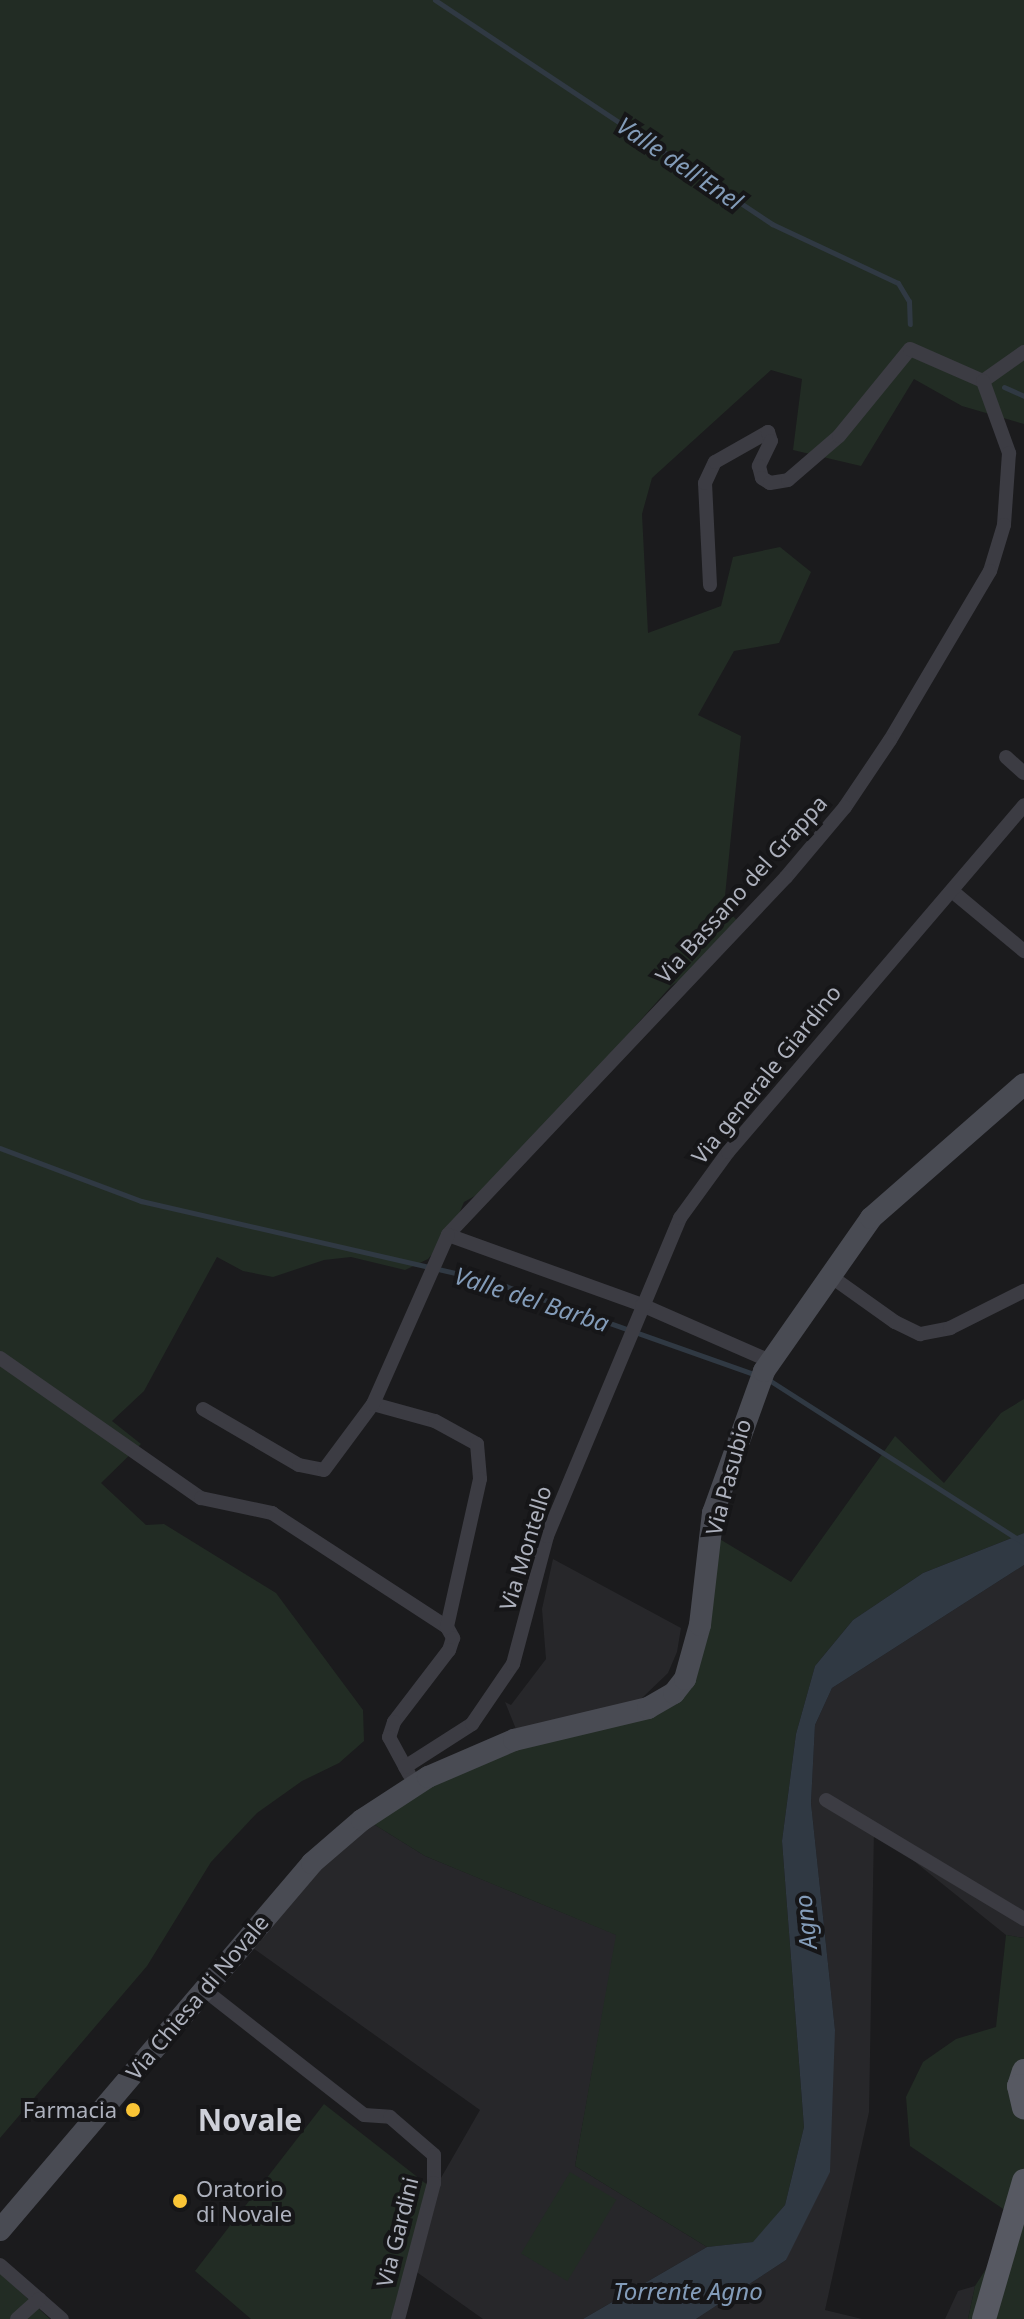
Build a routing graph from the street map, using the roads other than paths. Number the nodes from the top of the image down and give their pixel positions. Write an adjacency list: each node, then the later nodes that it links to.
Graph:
1 (1024, 352): 2 (street)
2 (983, 381): 3 (street); 10 (street, Via Bassano del Grappa)
3 (710, 585)
4 (1006, 757): 5 (street)
5 (1024, 773)
6 (1024, 805): 7 (street)
7 (952, 891): 8 (street); 13 (street, Via generale Giardino)
8 (1024, 951)
9 (1024, 1084): 11 (main road, Via Pasubio)
10 (448, 1235): 13 (street); 16 (street, Via Bassano del Grappa)
11 (829, 1275): 12 (street); 15 (main road, Via Pasubio)
12 (1024, 1291)
13 (640, 1310): 15 (street); 19 (street, Via Montello)
14 (0, 1358): 18 (street)
15 (762, 1374): 19 (main road, Via Pasubio)
16 (373, 1404): 17 (street, Via Bassano del Grappa); 18 (street)
17 (203, 1409)
18 (447, 1627): 19 (street)
19 (410, 1776): 22 (main road, Via Chiesa di Novale)
20 (826, 1800): 21 (street)
21 (1024, 1919)
22 (202, 1988): 26 (main road, Via Chiesa di Novale); 31 (street, Via Gardini)
23 (1024, 2071): 24 (main road)
24 (1024, 2107)
25 (1022, 2193): 32 (main road)
26 (0, 2230)
27 (0, 2265): 28 (street)
28 (39, 2299): 29 (street); 30 (street)
29 (17, 2319)
30 (62, 2319)
31 (398, 2319)
32 (984, 2319)

